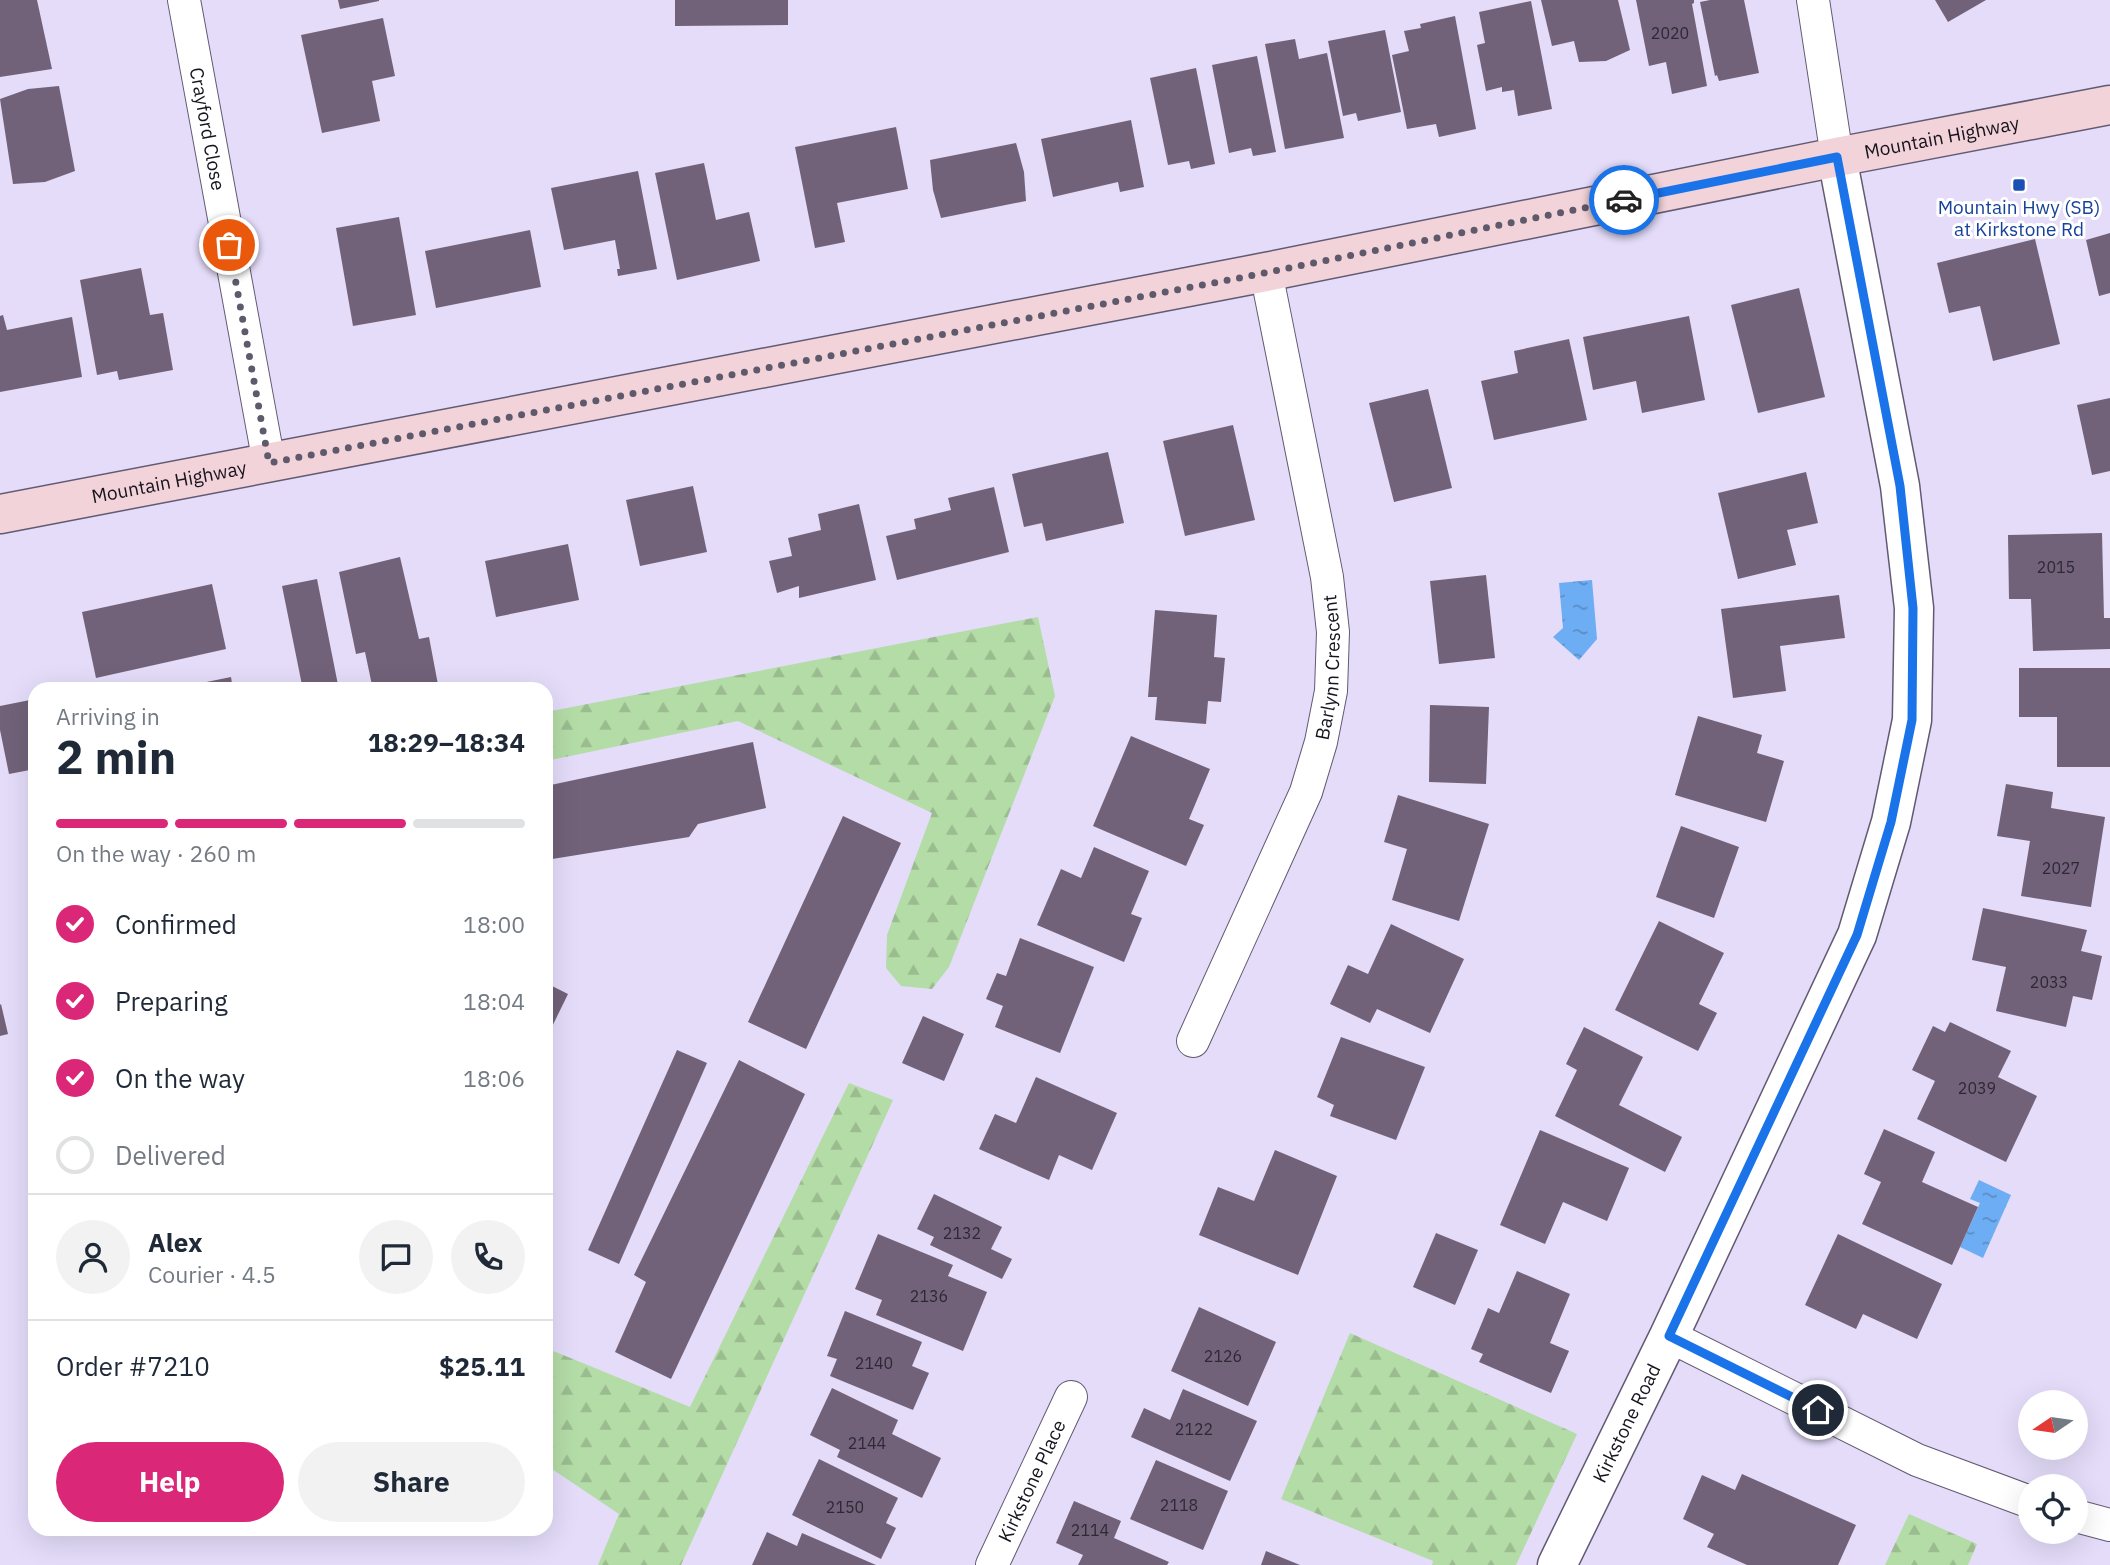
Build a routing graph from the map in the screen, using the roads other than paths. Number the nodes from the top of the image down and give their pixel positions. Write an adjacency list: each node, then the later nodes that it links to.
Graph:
1 (184, 0): 6 (street, Crayford Close)
2 (1812, 0): 4 (street)
3 (2110, 105): 4 (main road, Mountain Highway)
4 (1837, 157): 5 (main road, Mountain Highway); 9 (street, Kirkstone Road)
5 (1266, 272): 6 (main road, Mountain Highway); 8 (street, Barlynn Crescent)
6 (269, 463): 7 (main road, Mountain Highway)
7 (0, 514)
8 (1193, 1041)
9 (1669, 1336): 11 (street); 15 (street, Kirkstone Road)
10 (1071, 1397): 14 (street, Kirkstone Place)
11 (2018, 1498)
12 (2088, 1519): 13 (street)
13 (2110, 1525)
14 (992, 1565)
15 (1557, 1565)

